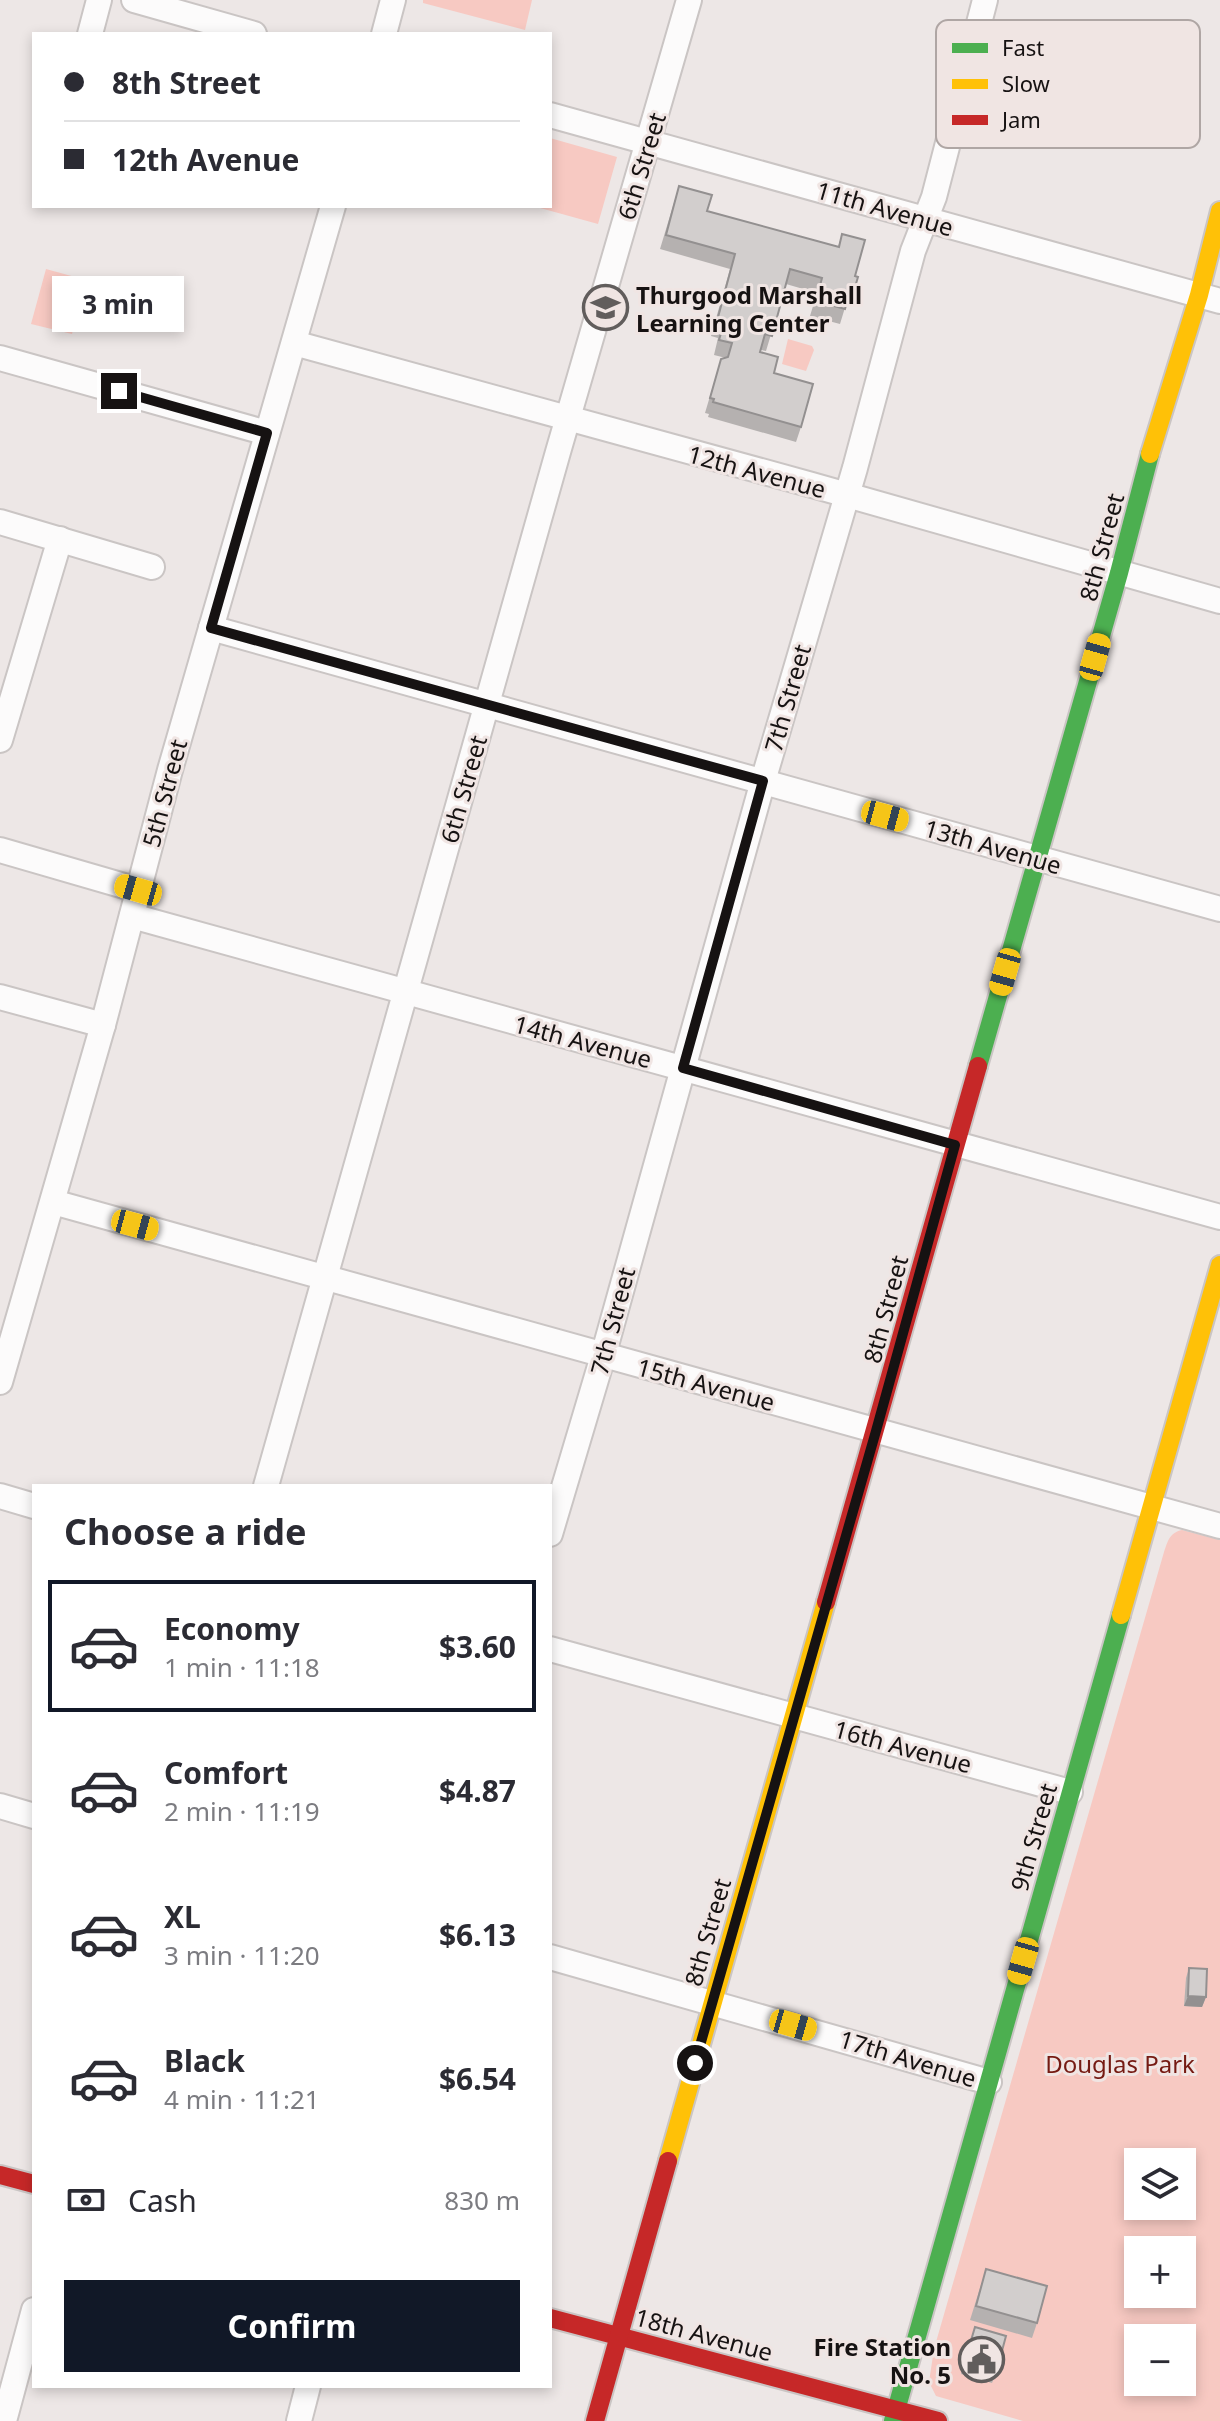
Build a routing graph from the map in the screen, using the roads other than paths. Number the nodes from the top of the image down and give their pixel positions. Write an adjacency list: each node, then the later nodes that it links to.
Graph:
1 (99, 0): 7 (street)
2 (134, 0): 8 (street)
3 (393, 0): 9 (street)
4 (689, 0): 11 (street, 6th Street)
5 (985, 0): 6 (street, 7th Street)
6 (980, 20)
7 (91, 32)
8 (247, 32)
9 (385, 32)
10 (552, 116): 11 (street, 11th Avenue)
11 (648, 143): 15 (street, 11th Avenue); 19 (street, 6th Street)
12 (947, 148): 15 (street, 7th Street)
13 (332, 208): 17 (street, 5th Street)
14 (1220, 211): 16 (street, 8th Street)
15 (926, 219): 16 (street, 11th Avenue); 21 (street, 7th Street)
16 (1209, 298): 25 (street, 8th Street)
17 (294, 343): 19 (street, 12th Avenue); 20 (street, 5th Street)
18 (0, 358): 20 (street)
19 (568, 420): 21 (street, 12th Avenue); 28 (street, 6th Street)
20 (267, 433): 27 (street, 5th Street)
21 (846, 496): 25 (street, 12th Avenue); 30 (street, 7th Street)
22 (0, 522): 23 (street)
23 (60, 539): 24 (street); 29 (street)
24 (152, 567)
25 (1119, 573): 26 (street, 12th Avenue); 32 (street, 8th Street)
26 (1220, 601)
27 (211, 628): 28 (street, 13th Avenue); 33 (street, 5th Street)
28 (487, 705): 30 (street, 13th Avenue); 36 (street, 6th Street)
29 (0, 740)
30 (763, 781): 32 (street, 13th Avenue); 39 (street, 7th Street)
31 (0, 850): 33 (street)
32 (1038, 858): 34 (street, 13th Avenue); 40 (street, 8th Street)
33 (138, 890): 35 (street, 5th Street)
34 (1220, 909)
35 (132, 916): 36 (street, 14th Avenue); 38 (street, 5th Street)
36 (407, 992): 39 (street, 14th Avenue); 44 (street, 6th Street)
37 (0, 997): 38 (street)
38 (103, 1025): 41 (street, 5th Street)
39 (683, 1068): 40 (street, 14th Avenue); 45 (street, 7th Street)
40 (955, 1145): 42 (street, 14th Avenue); 47 (street, 8th Street)
41 (53, 1202): 44 (street, 15th Avenue); 46 (street, 5th Street)
42 (1220, 1217)
43 (1220, 1265): 51 (street, 9th Street)
44 (327, 1278): 45 (street, 15th Avenue); 48 (street, 6th Street)
45 (603, 1356): 47 (street, 15th Avenue); 53 (street, 7th Street)
46 (0, 1382)
47 (876, 1431): 51 (street, 15th Avenue); 55 (street, 8th Street)
48 (267, 1484)
49 (0, 1496): 50 (street)
50 (32, 1505)
51 (1152, 1506): 52 (street, 15th Avenue); 56 (street, 9th Street)
52 (1220, 1526)
53 (552, 1527)
54 (552, 1650): 55 (street, 16th Avenue)
55 (793, 1716): 56 (street, 16th Avenue); 60 (street, 8th Street)
56 (1070, 1792): 61 (street, 9th Street)
57 (0, 1806): 58 (street)
58 (32, 1815)
59 (552, 1958): 60 (street, 17th Avenue)
60 (712, 2002): 61 (street, 17th Avenue); 66 (street, 8th Street)
61 (989, 2082): 68 (street, 9th Street)
62 (0, 2175): 63 (street)
63 (32, 2183)
64 (32, 2317): 69 (street)
65 (552, 2319): 66 (street, 18th Avenue)
66 (619, 2336): 68 (street, 18th Avenue); 71 (street, 8th Street)
67 (307, 2388): 70 (street)
68 (895, 2415): 72 (street, 18th Avenue)
69 (4, 2421)
70 (299, 2421)
71 (595, 2421)
72 (938, 2421)

